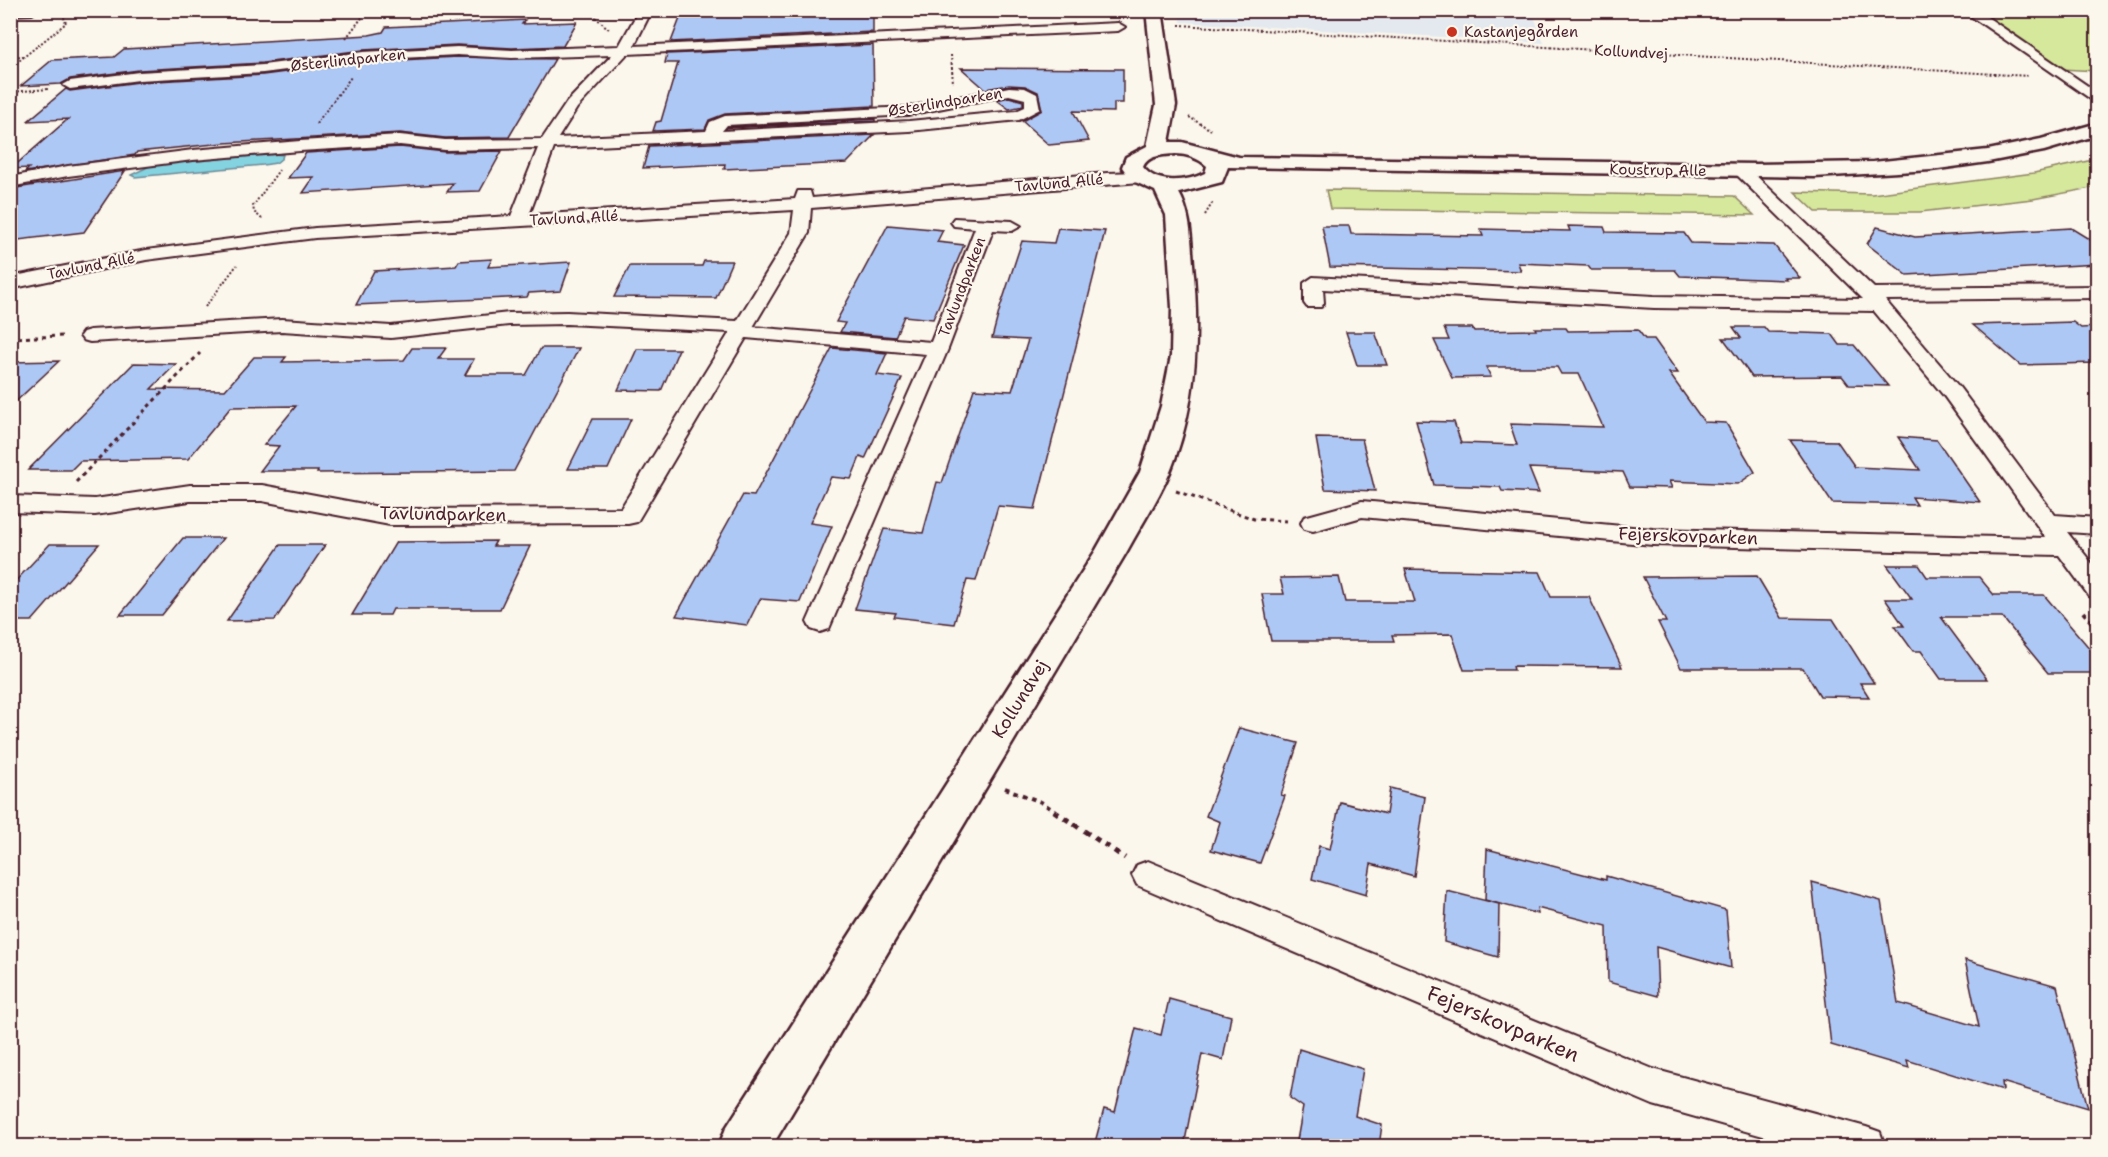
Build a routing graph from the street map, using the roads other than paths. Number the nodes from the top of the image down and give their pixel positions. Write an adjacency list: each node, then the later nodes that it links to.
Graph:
1 (32, 10): 4 (street)
2 (646, 10): 7 (street)
3 (1968, 10): 9 (street)
4 (10, 11)
5 (1156, 18): 10 (street)
6 (1118, 27): 7 (street, Østerlindparken)
7 (626, 50): 8 (street, Østerlindparken); 13 (street)
8 (70, 85)
9 (2097, 100)
10 (1166, 105): 15 (street); 16 (street)
11 (2097, 129): 18 (street, Koustrup Alle)
12 (712, 136): 12 (street, Østerlindparken); 13 (street, Østerlindparken)
13 (549, 143): 19 (street, Østerlindparken); 22 (street)
14 (2097, 146): 18 (street, Koustrup Alle)
15 (1157, 149): 16 (street); 20 (street)
16 (1194, 150): 17 (street)
17 (1214, 168): 18 (street, Koustrup Alle); 20 (street)
18 (1747, 176): 29 (street)
19 (10, 182)
20 (1161, 185): 21 (street, Tavlund Allé); 42 (street, Kollundvej)
21 (804, 200): 22 (street, Tavlund Allé); 31 (street, Tavlundparken)
22 (521, 215): 26 (street, Tavlund Allé); 27 (street, Tavlund Allé)
23 (960, 222): 24 (street, Tavlundparken)
24 (986, 224): 25 (street, Tavlundparken); 33 (street, Tavlundparken)
25 (1012, 226)
26 (10, 273)
27 (10, 283)
28 (2097, 292): 29 (street)
29 (1874, 300): 30 (street); 35 (street)
30 (1314, 303)
31 (741, 330): 32 (street, Tavlundparken); 33 (street, Tavlundparken); 34 (street, Tavlundparken)
32 (90, 336)
33 (938, 349): 40 (street, Tavlundparken)
34 (10, 504)
35 (2046, 522): 37 (street); 38 (street)
36 (1313, 523): 38 (street, Fejerskovparken)
37 (2097, 526)
38 (2065, 547): 39 (street)
39 (2097, 590)
40 (820, 622)
41 (1148, 876): 43 (street, Fejerskovparken)
42 (744, 1146)
43 (1866, 1146)

